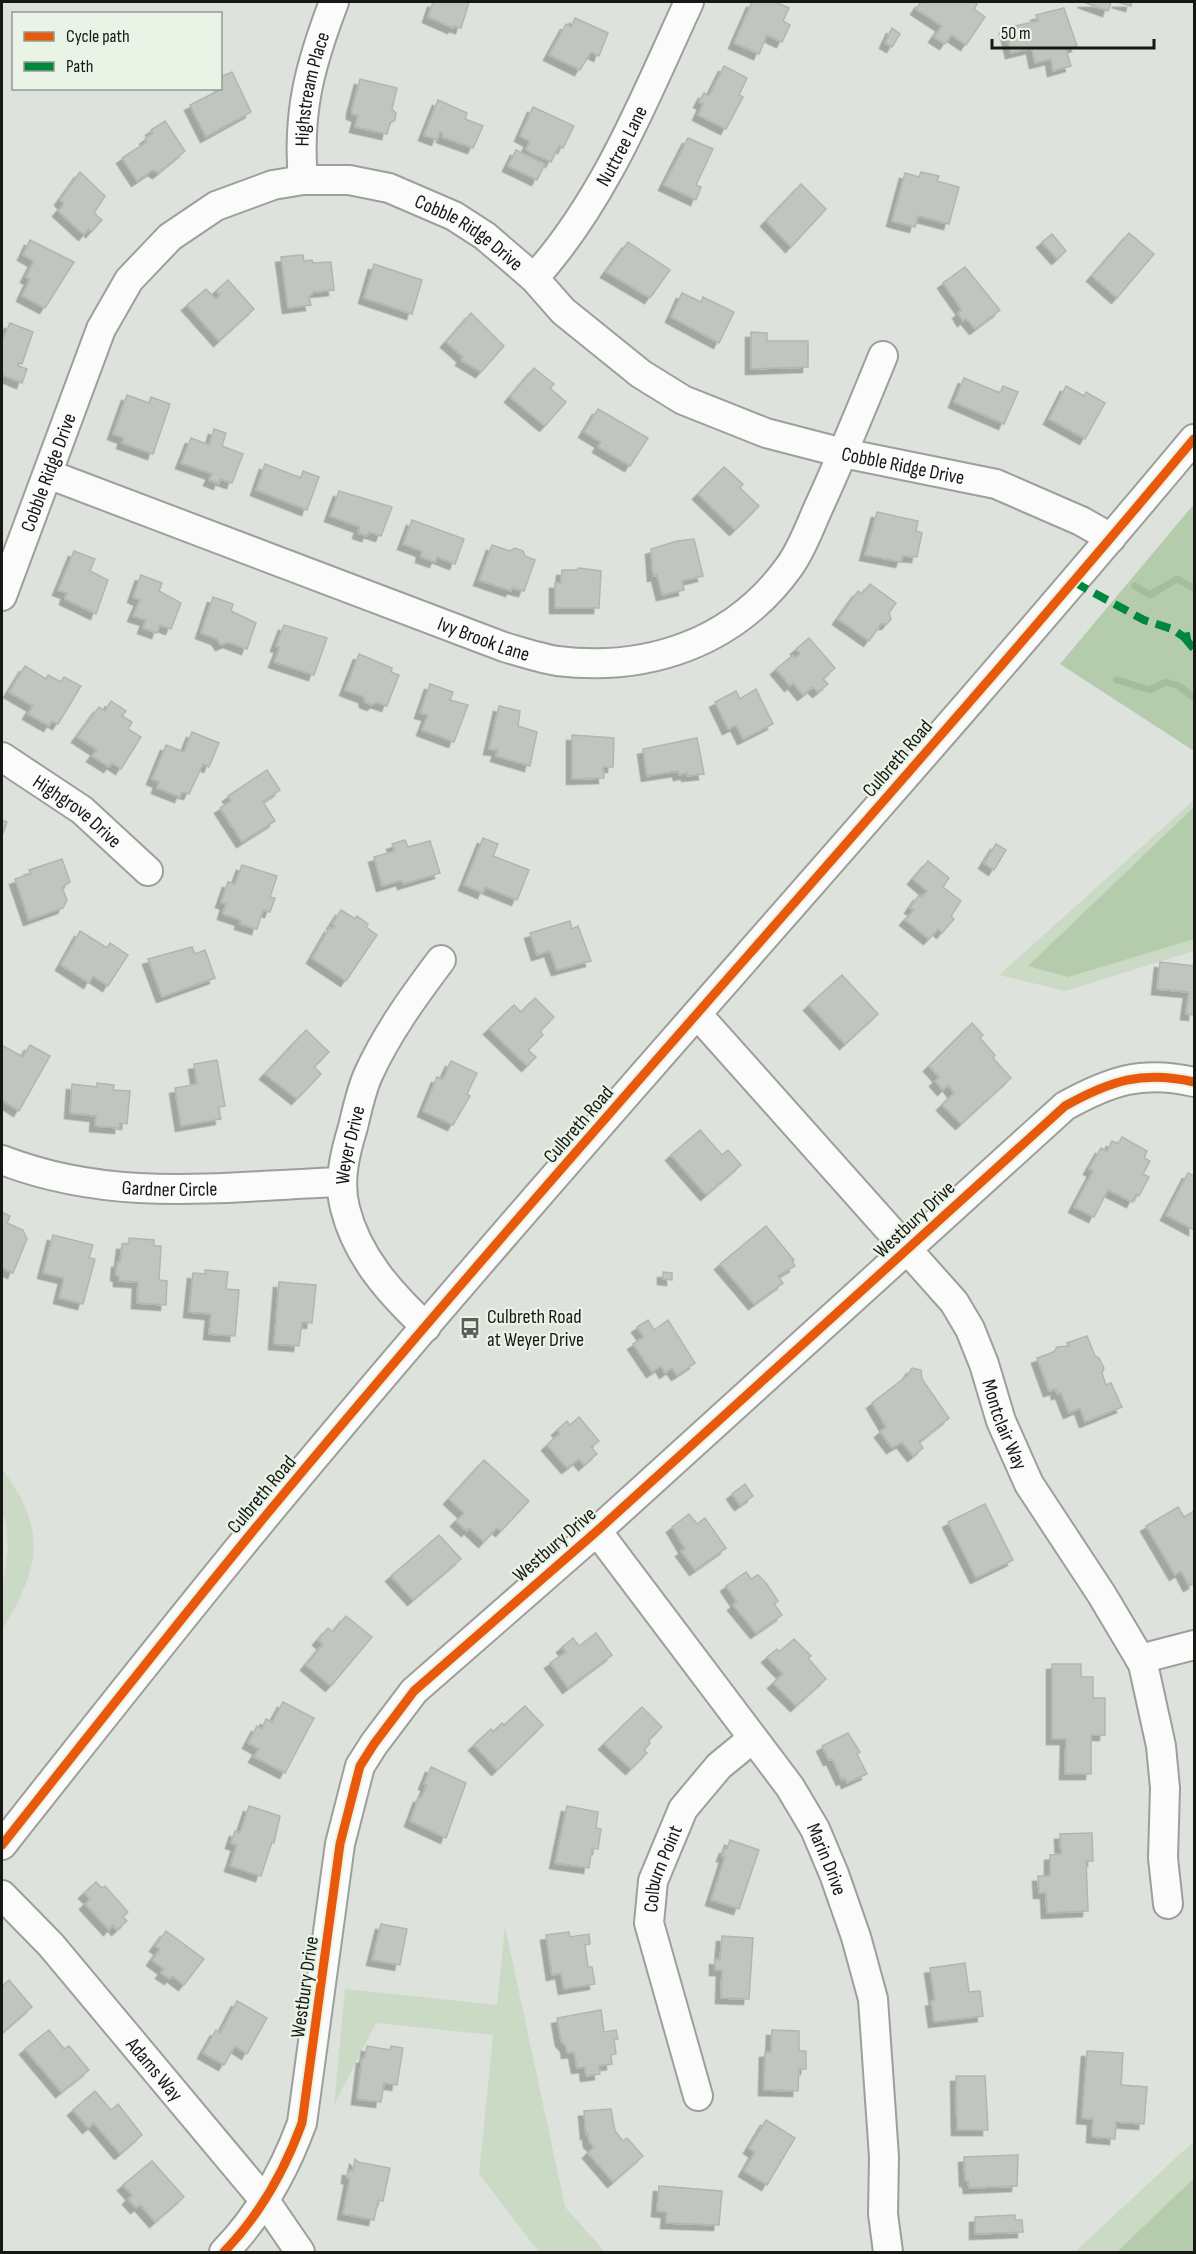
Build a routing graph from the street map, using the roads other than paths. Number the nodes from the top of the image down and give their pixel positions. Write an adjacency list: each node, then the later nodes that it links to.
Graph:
1 (334, 2): 3 (street, Highstream Place)
2 (689, 2): 4 (street, Nuttree Lane)
3 (303, 180): 4 (street, Cobble Ridge Drive); 8 (street, Cobble Ridge Drive)
4 (534, 278): 7 (street, Cobble Ridge Drive)
5 (884, 356): 7 (street, Ivy Brook Lane)
6 (1194, 439): 9 (street, Culbreth Road)
7 (843, 453): 8 (street, Ivy Brook Lane); 9 (street, Cobble Ridge Drive)
8 (48, 474): 10 (street, Cobble Ridge Drive)
9 (1111, 538): 14 (street, Culbreth Road)
10 (2, 596)
11 (2, 757): 12 (street, Highgrove Drive)
12 (148, 871)
13 (441, 960): 17 (street, Weyer Drive)
14 (697, 1014): 18 (street, Montclair Way); 19 (street, Culbreth Road)
15 (1194, 1082): 18 (street, Westbury Drive)
16 (2, 1160): 17 (street, Gardner Circle)
17 (342, 1182): 19 (street, Weyer Drive)
18 (908, 1249): 20 (street, Westbury Drive); 22 (street, Montclair Way)
19 (426, 1327): 24 (street, Culbreth Road)
20 (597, 1532): 23 (street, Marin Drive); 28 (street, Westbury Drive)
21 (1194, 1645): 22 (street)
22 (1140, 1659): 26 (street, Montclair Way)
23 (752, 1738): 27 (street, Colburn Point); 31 (street, Marin Drive)
24 (2, 1845)
25 (2, 1895): 28 (street, Adams Way)
26 (1168, 1904)
27 (698, 2096)
28 (265, 2201): 29 (street, Westbury Drive); 30 (street, Adams Way)
29 (224, 2253)
30 (300, 2253)
31 (888, 2253)

